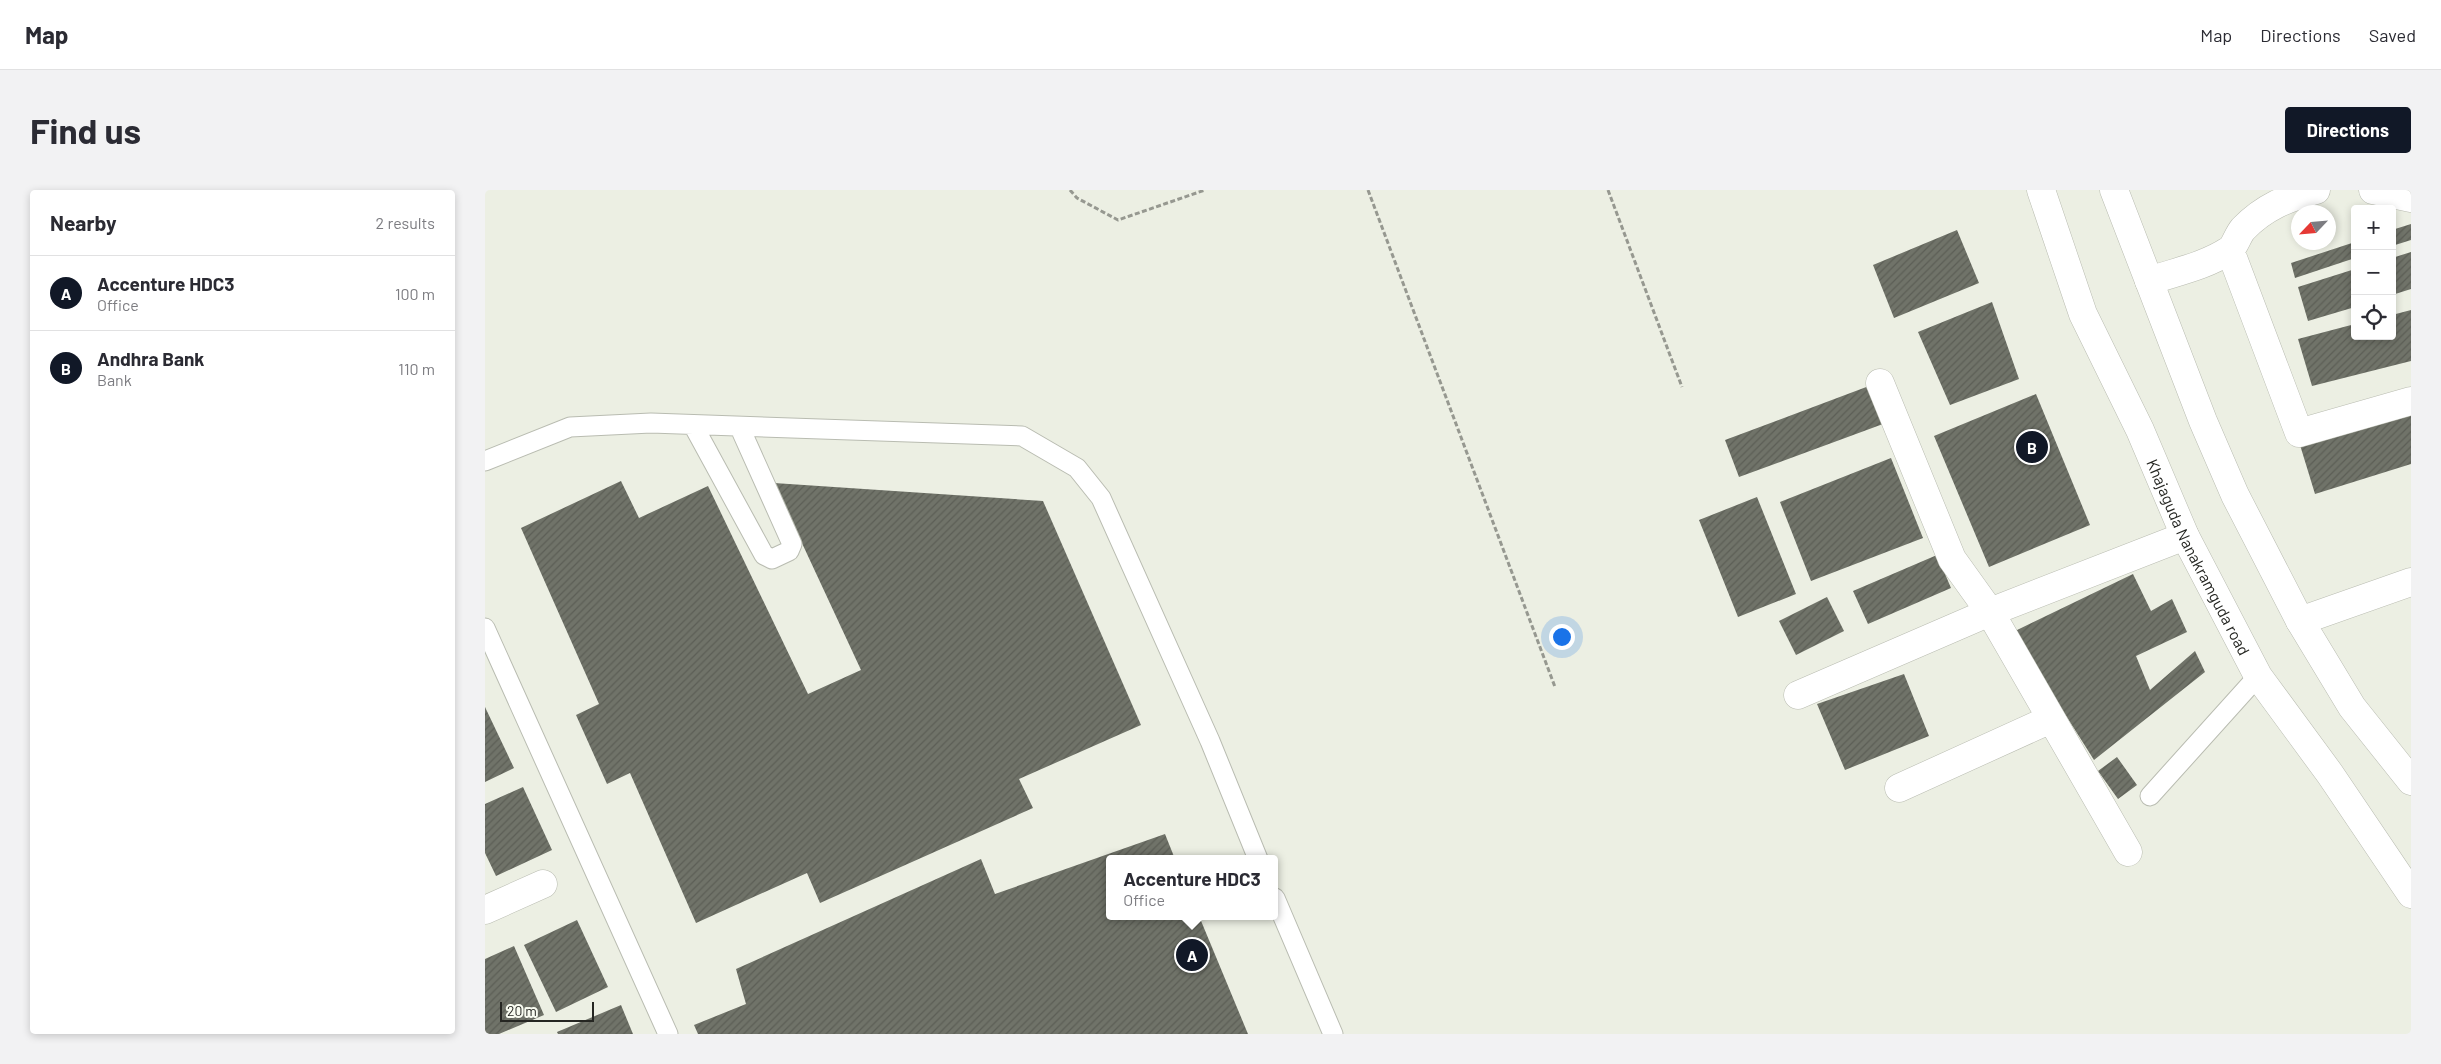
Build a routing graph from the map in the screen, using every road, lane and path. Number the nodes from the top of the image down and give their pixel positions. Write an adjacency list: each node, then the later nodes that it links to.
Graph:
1 (1070, 190): 2 (path)
2 (1205, 190)
3 (1368, 190): 24 (path)
4 (1608, 190): 13 (path)
5 (2041, 190): 18 (street, Khajaguda Nanakramguda road)
6 (2114, 190): 11 (street)
7 (2316, 190): 10 (street)
8 (2373, 190): 9 (street)
9 (2411, 198)
10 (2230, 250): 11 (street); 14 (street)
11 (2149, 281): 21 (street)
12 (1881, 383): 20 (street)
13 (1682, 387)
14 (2411, 401)
15 (693, 425): 16 (lane); 16 (lane); 17 (lane)
16 (740, 428): 31 (lane)
17 (485, 461)
18 (2185, 536): 20 (street); 23 (street, Khajaguda Nanakramguda road)
19 (2411, 582): 21 (street)
20 (1990, 612): 25 (street); 26 (street)
21 (2300, 621): 27 (street)
22 (485, 628): 36 (lane)
23 (2258, 676): 29 (lane); 33 (street, Khajaguda Nanakramguda road)
24 (1555, 688)
25 (1798, 695)
26 (2051, 719): 28 (street); 30 (street)
27 (2411, 781)
28 (1899, 788)
29 (2150, 796)
30 (2128, 852)
31 (1255, 855)
32 (543, 884): 35 (street)
33 (2411, 894)
34 (1278, 905): 37 (lane)
35 (485, 910)
36 (668, 1034)
37 (1333, 1034)

